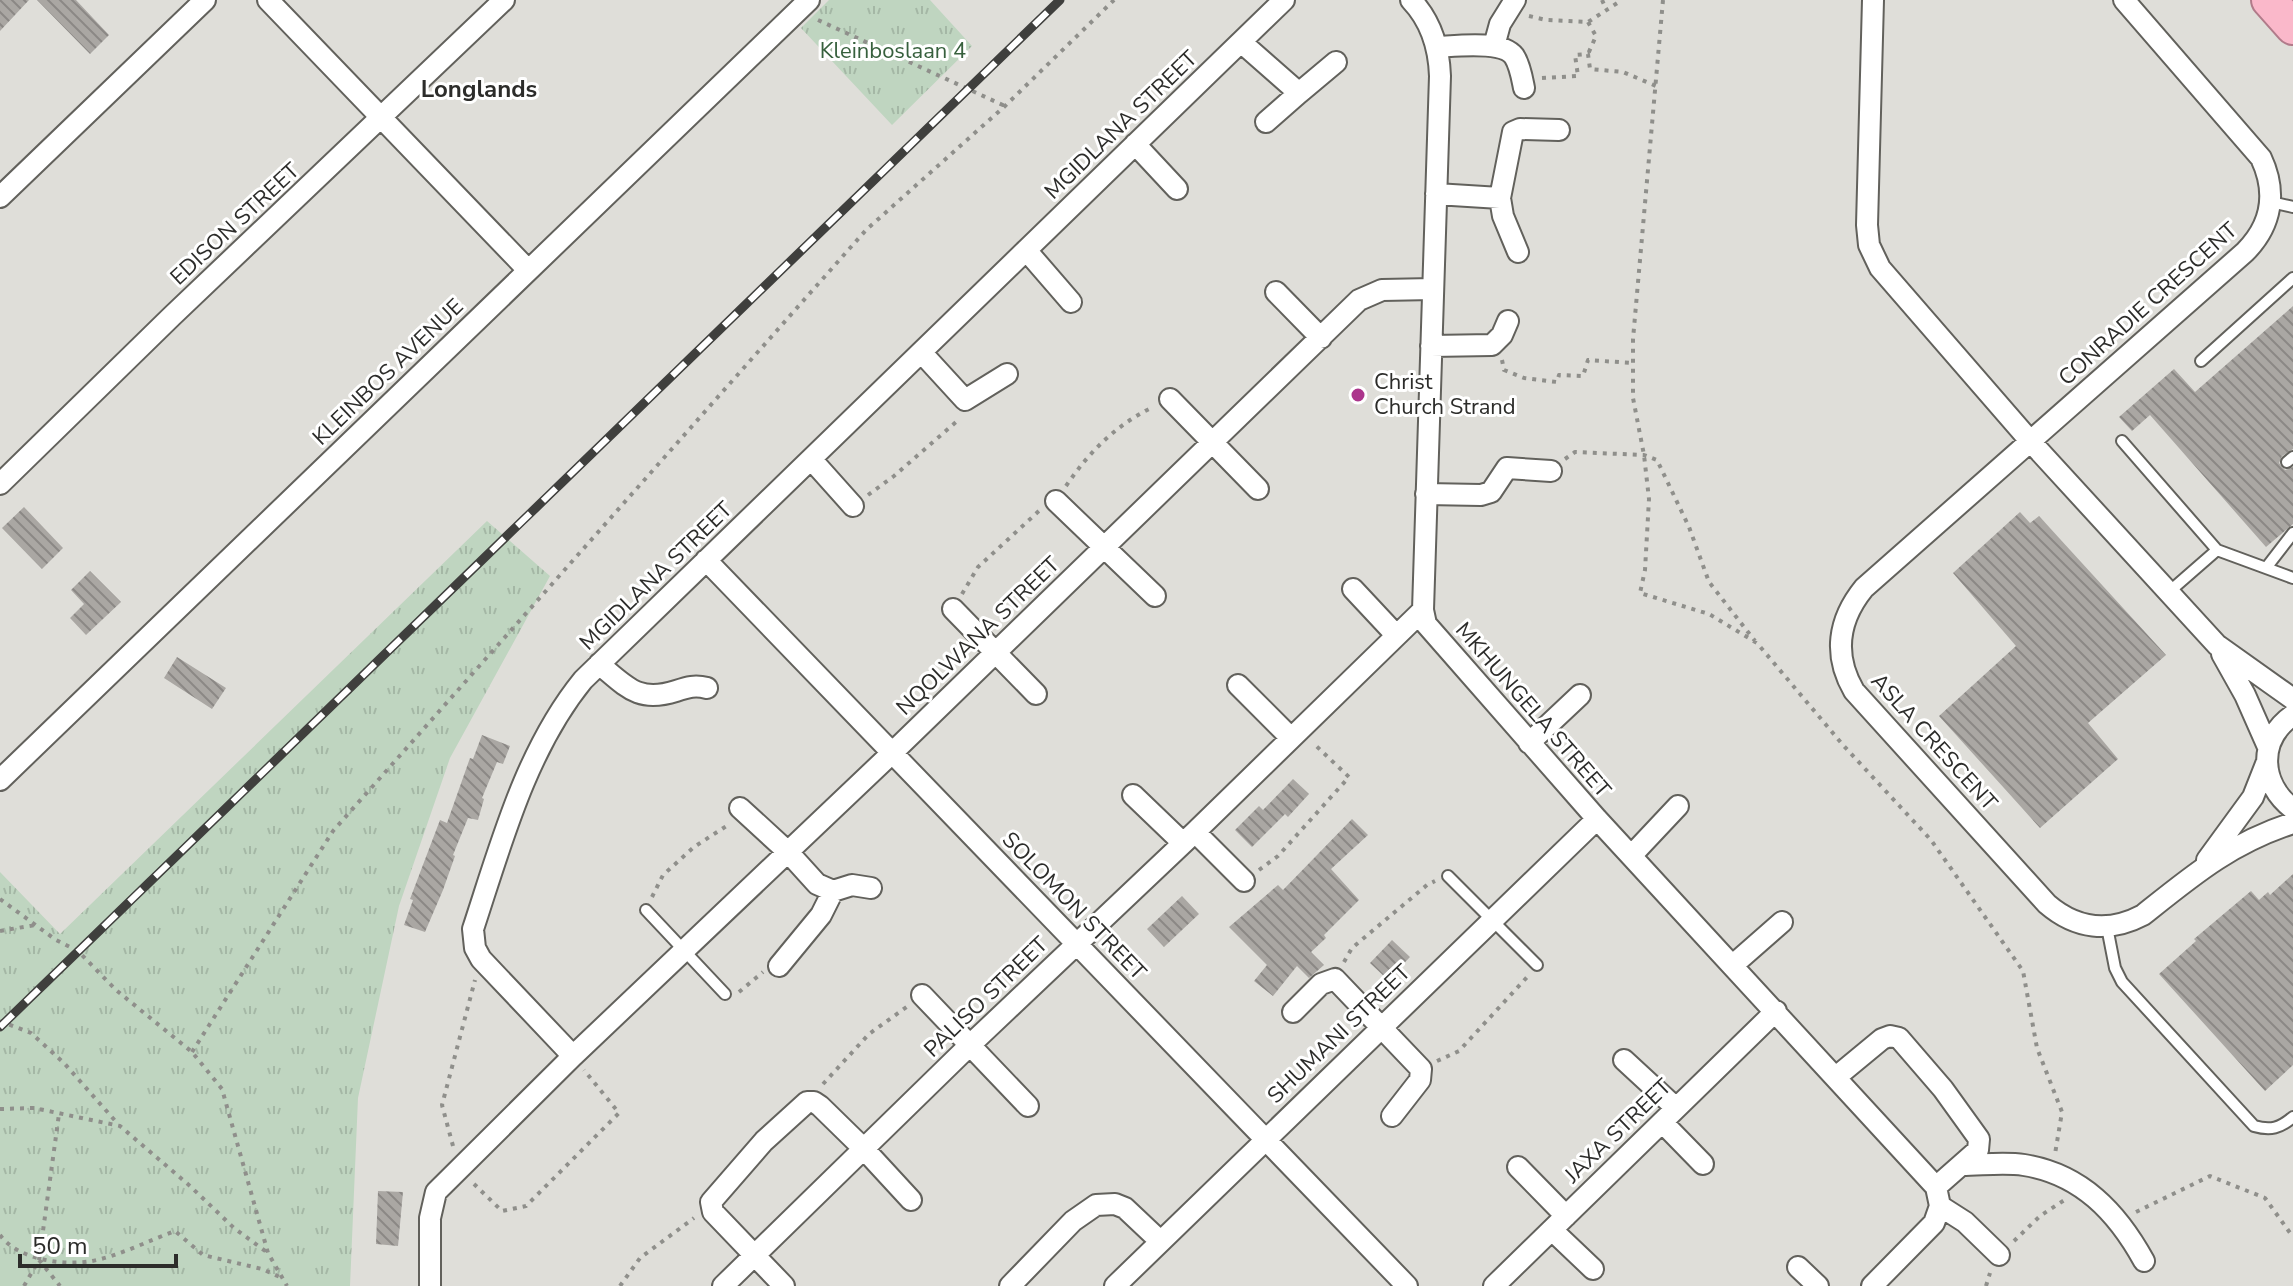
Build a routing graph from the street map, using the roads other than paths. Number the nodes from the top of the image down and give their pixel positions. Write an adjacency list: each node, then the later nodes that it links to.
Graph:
1 (205, 0): 24 (street)
2 (268, 0): 18 (street)
3 (504, 0): 18 (street, EDISON STREET)
4 (1284, 0): 12 (street, MGIDLANA STREET)
5 (1411, 0): 14 (street)
6 (1873, 0): 44 (street)
7 (2124, 0): 26 (street)
8 (2269, 0): 11 (highway)
9 (803, 5): 30 (street, KLEINBOS AVENUE)
10 (1511, 5): 13 (street)
11 (2293, 27)
12 (1241, 42): 17 (street); 21 (street, MGIDLANA STREET)
13 (1494, 46): 14 (street); 16 (street)
14 (1437, 47): 23 (street)
15 (1336, 62): 17 (street)
16 (1524, 88)
17 (1299, 93): 19 (street)
18 (381, 119): 30 (street); 47 (street, EDISON STREET)
19 (1266, 122)
20 (1559, 130): 25 (street)
21 (1135, 144): 22 (street); 28 (street, MGIDLANA STREET)
22 (1177, 189)
23 (1436, 194): 25 (street); 32 (street)
24 (0, 197)
25 (1500, 198): 29 (street)
26 (2271, 202): 27 (lane); 44 (street, CONRADIE CRESCENT)
27 (2293, 207)
28 (1026, 250): 34 (street); 38 (street, MGIDLANA STREET)
29 (1518, 252)
30 (528, 270): 77 (street, KLEINBOS AVENUE)
31 (2293, 278): 39 (lane)
32 (1433, 289): 36 (street, NQOLWANA STREET); 37 (street)
33 (1276, 292): 36 (street)
34 (1071, 302)
35 (1508, 321): 37 (street)
36 (1321, 338): 43 (street, NQOLWANA STREET)
37 (1431, 346): 49 (street)
38 (921, 352): 40 (street); 45 (street, MGIDLANA STREET)
39 (2201, 361)
40 (1007, 374)
41 (1170, 399): 43 (street)
42 (2122, 441): 54 (lane)
43 (1213, 442): 48 (street); 53 (street, NQOLWANA STREET)
44 (2031, 442): 59 (street); 95 (street, ASLA CRESCENT)
45 (811, 459): 51 (street); 55 (street, MGIDLANA STREET)
46 (1551, 471): 49 (street)
47 (0, 484)
48 (1258, 489)
49 (1426, 494): 62 (street)
50 (1056, 501): 53 (street)
51 (853, 506)
52 (2293, 533): 56 (lane)
53 (1104, 547): 60 (street); 65 (street, NQOLWANA STREET)
54 (2217, 550): 56 (lane); 59 (lane)
55 (706, 560): 66 (street, MGIDLANA STREET); 75 (street, SOLOMON STREET)
56 (2266, 568): 57 (lane)
57 (2293, 578)
58 (1353, 589): 63 (street)
59 (2170, 591): 64 (street)
60 (1155, 596)
61 (953, 609): 65 (street)
62 (1423, 610): 63 (street, PALISO STREET); 74 (street, MKHUNGELA STREET)
63 (1396, 635): 73 (street, PALISO STREET)
64 (2217, 645): 71 (street); 76 (street)
65 (995, 654): 69 (street); 75 (street, NQOLWANA STREET)
66 (599, 664): 68 (street); 107 (street, MGIDLANA STREET)
67 (1238, 685): 73 (street)
68 (707, 688)
69 (1036, 694)
70 (1580, 695): 74 (street)
71 (2293, 699)
72 (2293, 715): 76 (street)
73 (1295, 734): 84 (street, PALISO STREET)
74 (1529, 743): 82 (street, MKHUNGELA STREET)
75 (892, 753): 85 (street, NQOLWANA STREET); 96 (street, SOLOMON STREET)
76 (2267, 756): 81 (street); 87 (street)
77 (0, 780)
78 (1133, 795): 84 (street)
79 (1678, 806): 86 (street)
80 (740, 808): 85 (street)
81 (2293, 809)
82 (1597, 819): 86 (street, MKHUNGELA STREET); 93 (street, SHUMANI STREET)
83 (2293, 823): 87 (street)
84 (1189, 838): 89 (street); 96 (street, PALISO STREET)
85 (788, 852): 91 (street); 97 (street, NQOLWANA STREET)
86 (1631, 856): 99 (street, MKHUNGELA STREET)
87 (2203, 867): 95 (street)
88 (1448, 876): 93 (lane)
89 (1244, 881)
90 (871, 888): 91 (street)
91 (833, 891): 100 (street)
92 (646, 910): 97 (lane)
93 (1492, 920): 98 (lane); 105 (street, SHUMANI STREET)
94 (1782, 922): 99 (street)
95 (2107, 927): 113 (lane)
96 (1076, 943): 106 (street, PALISO STREET); 114 (street, SOLOMON STREET)
97 (682, 951): 101 (lane); 107 (street, NQOLWANA STREET)
98 (1537, 965)
99 (1733, 965): 103 (street, MKHUNGELA STREET)
100 (779, 966)
101 (725, 994)
102 (922, 995): 106 (street)
103 (1776, 1011): 109 (street, MKHUNGELA STREET); 111 (street, JAXA STREET)
104 (1293, 1012): 105 (street)
105 (1380, 1028): 112 (street); 114 (street, SHUMANI STREET)
106 (970, 1045): 110 (street); 115 (street, PALISO STREET)
107 (573, 1056): 128 (street)
108 (1624, 1060): 111 (street)
109 (1836, 1077): 117 (street); 119 (street, MKHUNGELA STREET)
110 (1028, 1106)
111 (1669, 1115): 116 (street); 121 (street, JAXA STREET)
112 (1392, 1116)
113 (2293, 1117)
114 (1265, 1139): 122 (street, SHUMANI STREET); 133 (street, SOLOMON STREET)
115 (864, 1149): 120 (street); 123 (street, PALISO STREET); 123 (street)
116 (1703, 1164)
117 (1962, 1165): 119 (street); 125 (street)
118 (1518, 1167): 121 (street)
119 (1938, 1197): 124 (street, MKHUNGELA STREET); 136 (street)
120 (911, 1200)
121 (1559, 1223): 127 (street); 134 (street, JAXA STREET)
122 (1160, 1241): 131 (street); 132 (street, SHUMANI STREET)
123 (755, 1255): 129 (street, PALISO STREET); 130 (street)
124 (1999, 1255)
125 (2144, 1261)
126 (1798, 1267): 135 (street)
127 (1593, 1269)
128 (430, 1286)
129 (723, 1286)
130 (784, 1286)
131 (1010, 1286)
132 (1115, 1286)
133 (1407, 1286)
134 (1494, 1286)
135 (1818, 1286)
136 (1872, 1286)

